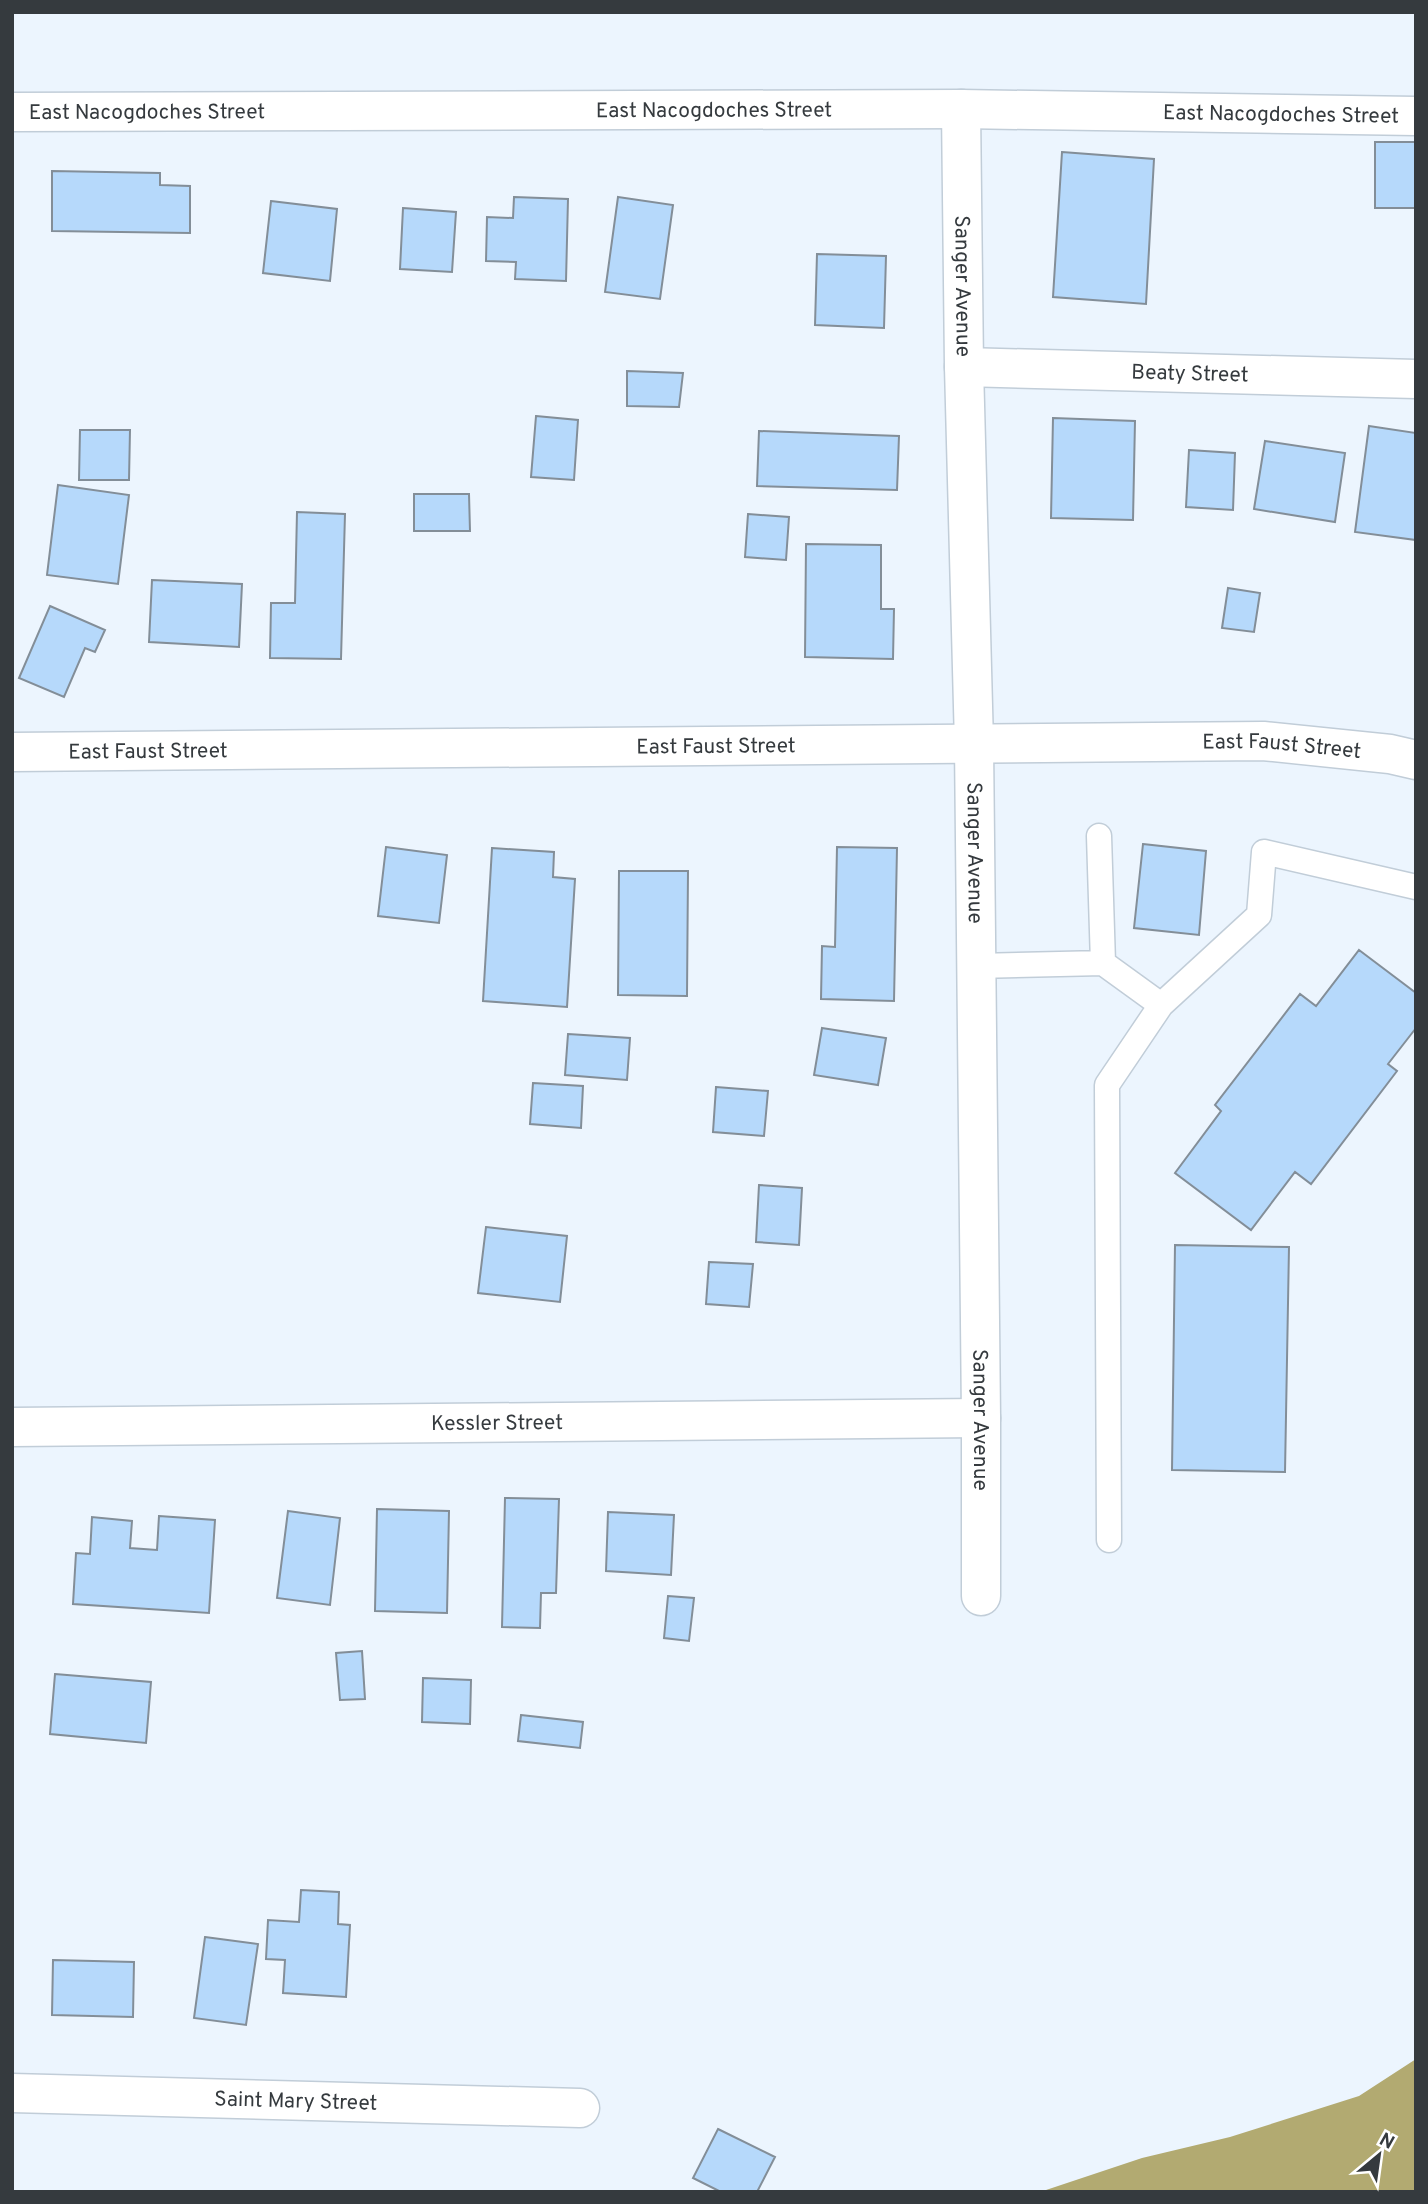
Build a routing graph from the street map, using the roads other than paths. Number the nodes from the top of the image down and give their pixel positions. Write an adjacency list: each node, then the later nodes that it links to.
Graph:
1 (961, 109): 2 (street, East Nacogdoches Street); 3 (street, East Nacogdoches Street); 4 (street, Sanger Avenue)
2 (12, 112)
3 (1416, 116)
4 (964, 367): 5 (street, Beaty Street); 6 (street, Sanger Avenue)
5 (1416, 379)
6 (974, 744): 7 (street, East Faust Street); 8 (street, East Faust Street); 12 (street, Sanger Avenue)
7 (12, 752)
8 (1416, 760)
9 (1100, 836): 11 (lane)
10 (1416, 887): 13 (lane)
11 (1103, 963): 12 (lane); 13 (lane)
12 (976, 965): 14 (street, Sanger Avenue)
13 (1161, 1005): 16 (lane)
14 (981, 1418): 15 (street, Kessler Street); 17 (street, Sanger Avenue)
15 (12, 1427)
16 (1109, 1540)
17 (981, 1596)
18 (12, 2093): 19 (street, Saint Mary Street)
19 (580, 2108)

